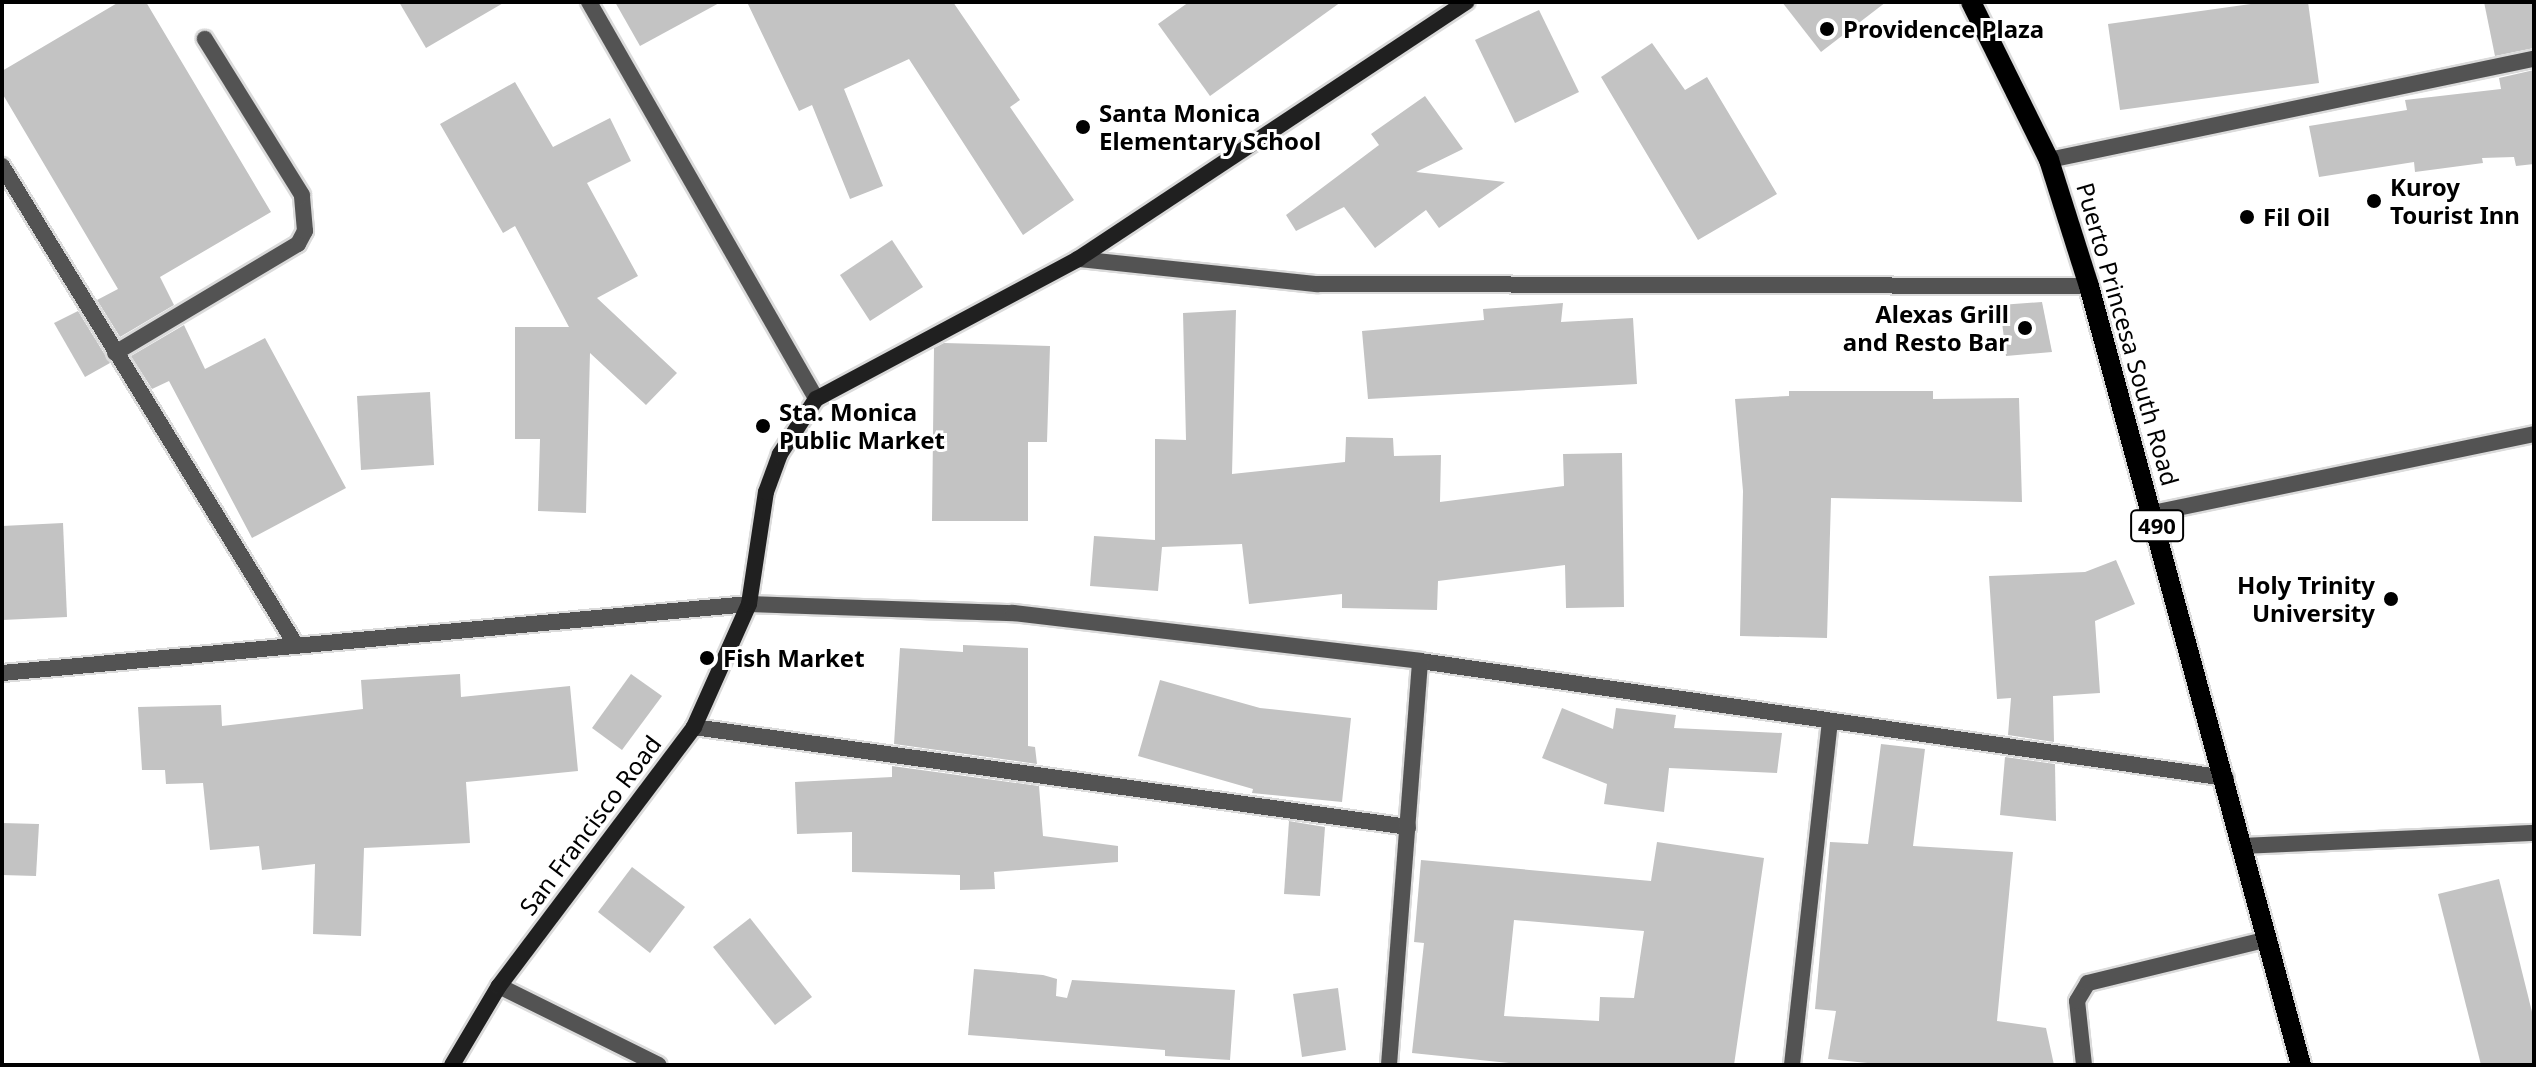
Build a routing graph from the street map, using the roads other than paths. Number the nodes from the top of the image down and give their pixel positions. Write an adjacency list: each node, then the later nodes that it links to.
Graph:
1 (589, 2): 11 (street)
2 (1467, 2): 8 (street)
3 (1971, 2): 6 (main road, Puerto Princesa South Road / 490)
4 (205, 39): 10 (street)
5 (2534, 59): 6 (street)
6 (2049, 160): 9 (main road, Puerto Princesa South Road / 490)
7 (2, 166): 10 (street)
8 (1078, 259): 9 (street); 11 (street)
9 (2089, 286): 13 (main road, Puerto Princesa South Road / 490)
10 (115, 353): 15 (street)
11 (816, 399): 14 (street, San Francisco Road)
12 (2534, 434): 13 (street)
13 (2153, 513): 20 (main road, Puerto Princesa South Road / 490)
14 (749, 604): 15 (street); 16 (street); 19 (street, San Francisco Road)
15 (294, 642): 17 (street)
16 (1420, 661): 18 (street); 21 (street)
17 (2, 673)
18 (1830, 721): 20 (street); 29 (street)
19 (694, 727): 21 (street); 25 (street, San Francisco Road)
20 (2226, 778): 23 (main road, Puerto Princesa South Road / 490)
21 (1408, 827): 28 (street)
22 (2534, 833): 23 (street)
23 (2244, 846): 24 (main road, Puerto Princesa South Road / 490)
24 (2268, 939): 30 (street); 31 (main road, Puerto Princesa South Road / 490)
25 (499, 986): 26 (street, San Francisco Road); 27 (street)
26 (452, 1065)
27 (659, 1065)
28 (1389, 1065)
29 (1792, 1065)
30 (2084, 1065)
31 (2301, 1065)

